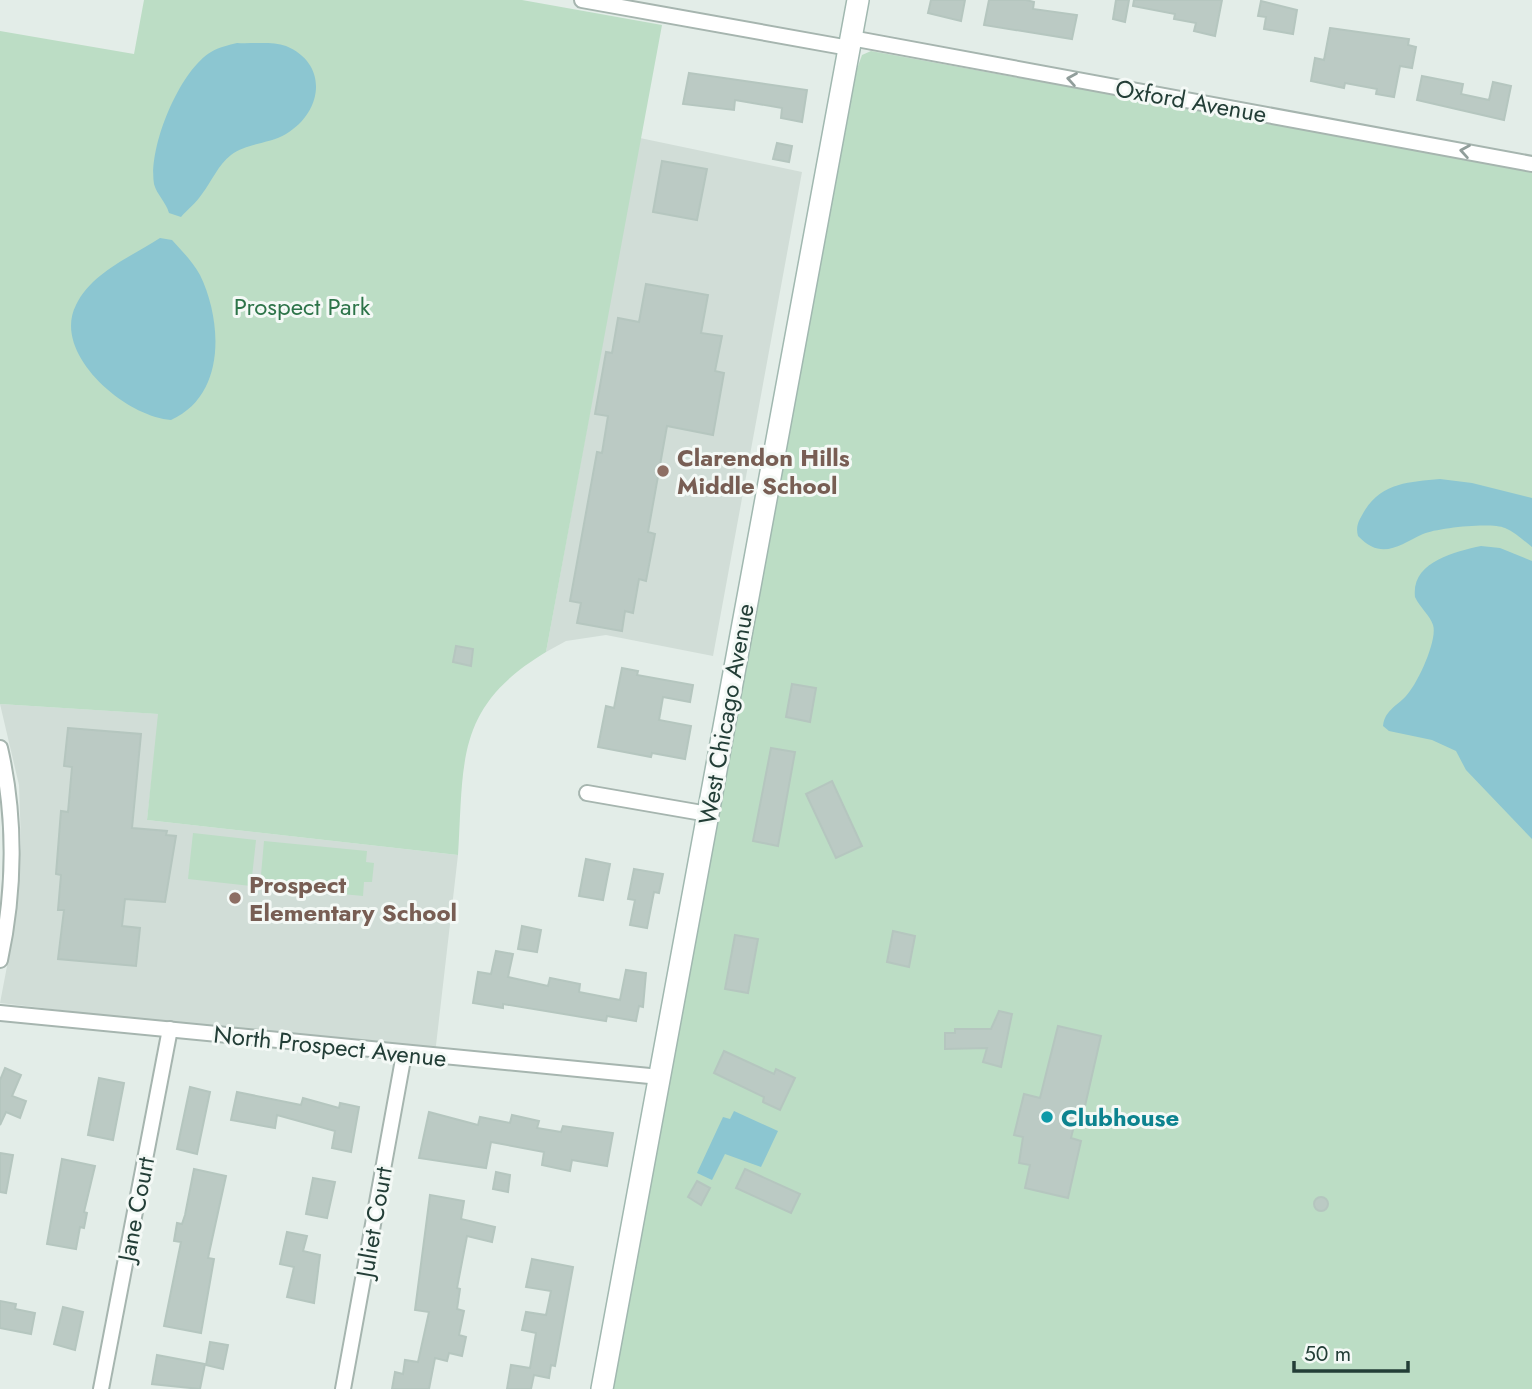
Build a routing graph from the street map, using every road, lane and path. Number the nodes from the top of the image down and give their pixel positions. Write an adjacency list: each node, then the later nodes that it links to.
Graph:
1 (582, 0): 3 (street, Oxford Avenue)
2 (858, 0): 3 (main road, West Chicago Avenue)
3 (850, 43): 4 (street, Oxford Avenue, one-way to 3); 7 (main road, West Chicago Avenue)
4 (1532, 164)
5 (0, 748): 8 (street)
6 (587, 793): 7 (street)
7 (708, 814): 12 (main road, West Chicago Avenue)
8 (0, 960)
9 (0, 1013): 10 (street, North Prospect Avenue)
10 (170, 1029): 11 (street, North Prospect Avenue); 13 (street, Jane Court)
11 (404, 1054): 12 (street, North Prospect Avenue); 14 (street, Juliet Court)
12 (660, 1077): 15 (main road, West Chicago Avenue)
13 (101, 1389)
14 (343, 1389)
15 (602, 1389)

